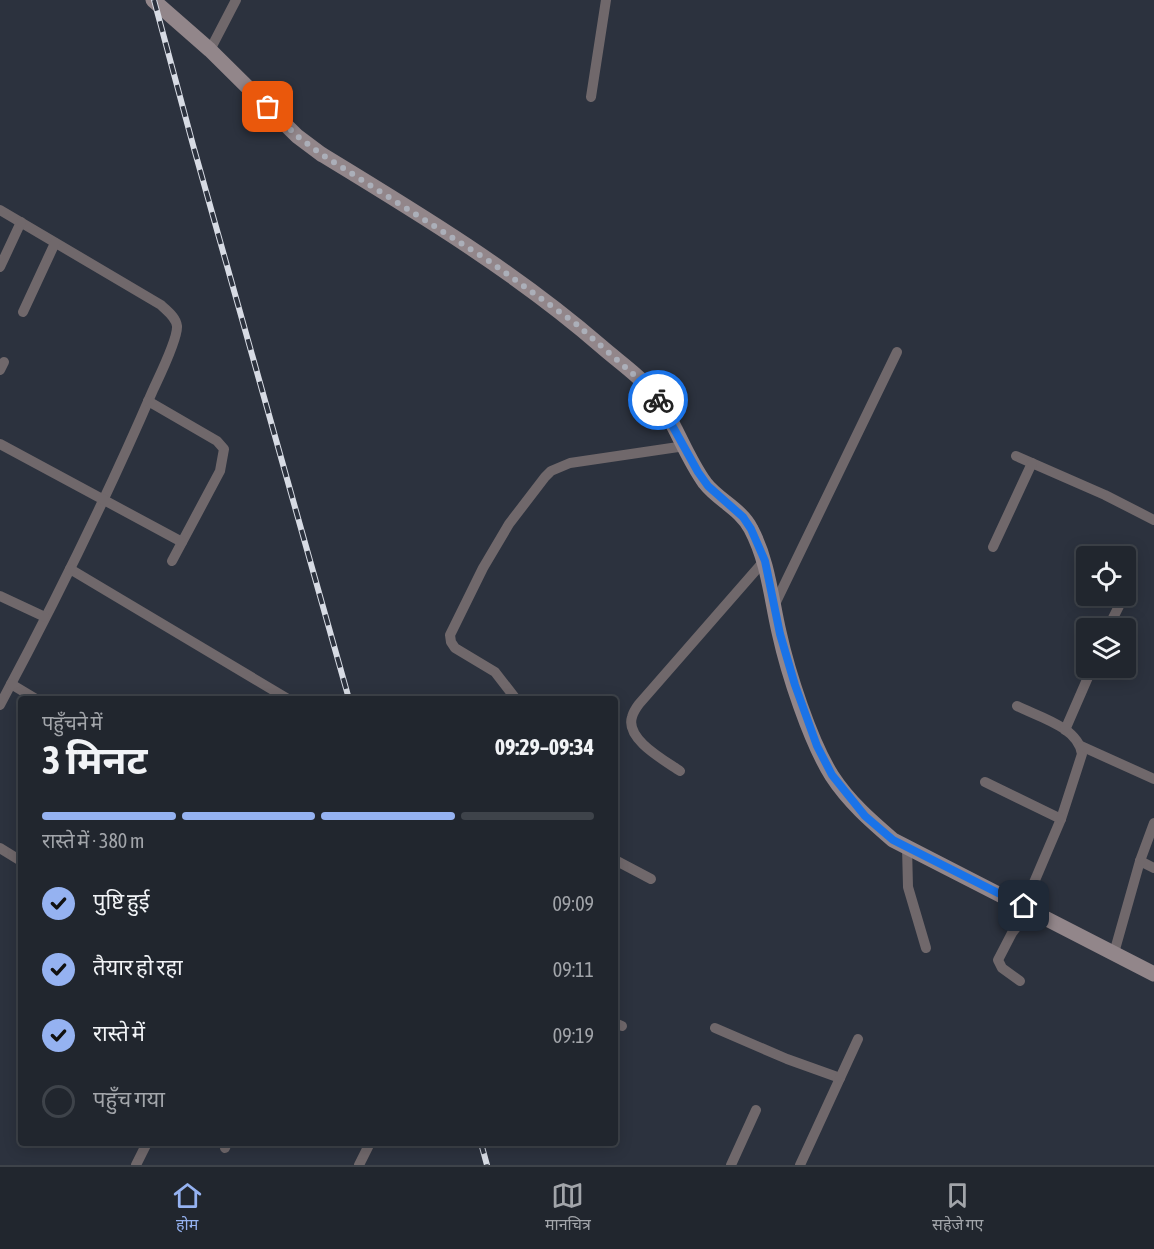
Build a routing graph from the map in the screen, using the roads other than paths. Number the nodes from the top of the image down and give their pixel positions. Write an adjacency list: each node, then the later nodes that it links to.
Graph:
1 (153, 0): 4 (street)
2 (236, 0): 4 (street)
3 (606, 0): 5 (street)
4 (210, 50): 14 (street)
5 (591, 97)
6 (0, 210): 7 (street)
7 (21, 222): 8 (street); 9 (street)
8 (55, 243): 10 (street); 12 (street)
9 (0, 267)
10 (23, 312)
11 (897, 352): 25 (street)
12 (148, 401): 17 (street); 19 (street)
13 (0, 444): 17 (street)
14 (685, 446): 22 (street); 31 (street)
15 (1016, 456): 16 (street)
16 (1032, 463): 18 (street); 20 (street)
17 (103, 500): 19 (street); 23 (street)
18 (1154, 520)
19 (182, 542): 21 (street)
20 (993, 547)
21 (172, 561)
22 (765, 561): 25 (street); 36 (street)
23 (70, 569): 26 (street); 30 (street)
24 (0, 596): 26 (street)
25 (774, 606): 41 (street)
26 (45, 617): 28 (street)
27 (1088, 678): 34 (street)
28 (11, 684): 29 (street); 32 (street)
29 (31, 696)
30 (283, 696)
31 (514, 696)
32 (0, 705)
33 (1017, 706): 34 (street)
34 (1065, 730): 35 (street)
35 (1081, 746): 37 (street); 39 (street)
36 (680, 771)
37 (1154, 779)
38 (985, 782): 39 (street)
39 (1061, 819): 48 (street)
40 (1154, 823): 44 (street)
41 (906, 847): 48 (street); 49 (street)
42 (0, 848): 43 (street)
43 (18, 859)
44 (1140, 861): 46 (street); 50 (street)
45 (618, 862): 47 (street)
46 (1154, 868)
47 (651, 879)
48 (1027, 908): 50 (street); 52 (street)
49 (926, 948)
50 (1114, 953): 51 (street)
51 (1154, 974)
52 (1020, 981)
53 (715, 1028): 55 (street)
54 (858, 1039): 55 (street)
55 (840, 1078): 62 (street)
56 (756, 1110): 61 (street)
57 (146, 1146): 59 (street)
58 (368, 1146): 60 (street)
59 (136, 1165)
60 (359, 1165)
61 (730, 1165)
62 (800, 1165)

